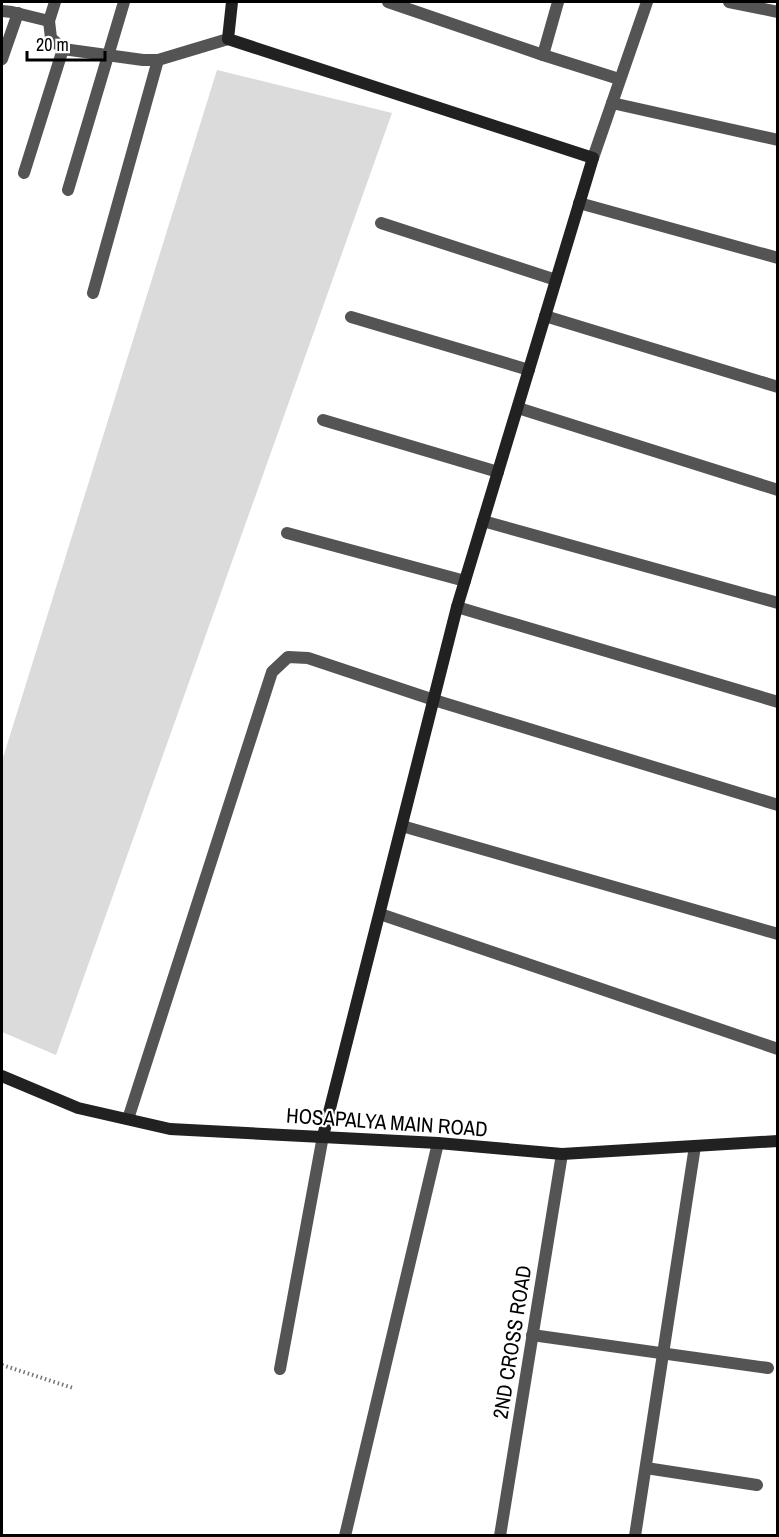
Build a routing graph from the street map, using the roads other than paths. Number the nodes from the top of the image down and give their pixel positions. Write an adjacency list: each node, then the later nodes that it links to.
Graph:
1 (55, 2): 11 (street)
2 (124, 2): 15 (street)
3 (232, 2): 12 (street)
4 (388, 2): 14 (street)
5 (558, 2): 14 (street)
6 (646, 2): 18 (street)
7 (729, 2): 9 (street)
8 (2, 11): 10 (street)
9 (777, 12)
10 (18, 13): 11 (street); 16 (street)
11 (49, 21): 13 (street)
12 (228, 39): 17 (street); 21 (street)
13 (63, 48): 15 (street); 22 (street)
14 (543, 55): 18 (street)
15 (110, 56): 17 (street); 23 (street)
16 (2, 58)
17 (158, 60): 28 (street)
18 (619, 79): 19 (street)
19 (612, 103): 20 (street); 21 (street)
20 (777, 140)
21 (593, 158): 24 (street)
22 (24, 173)
23 (69, 190)
24 (579, 203): 26 (street); 27 (street)
25 (381, 223): 27 (street)
26 (777, 258)
27 (556, 280): 29 (street)
28 (93, 292)
29 (545, 316): 31 (street); 32 (street)
30 (351, 317): 31 (street)
31 (529, 370): 33 (street)
32 (777, 387)
33 (518, 408): 35 (street); 36 (street)
34 (323, 420): 35 (street)
35 (498, 472): 37 (street)
36 (777, 490)
37 (483, 521): 39 (street); 40 (street)
38 (287, 532): 39 (street)
39 (465, 581): 41 (street)
40 (777, 603)
41 (457, 607): 42 (street); 43 (street)
42 (434, 700): 44 (street); 45 (street); 50 (street)
43 (777, 702)
44 (777, 805)
45 (402, 826): 46 (street); 47 (street)
46 (380, 914): 48 (street); 51 (street)
47 (777, 934)
48 (777, 1048)
49 (2, 1076): 50 (street, HOSAPALYA MAIN ROAD)
50 (128, 1119): 51 (street, HOSAPALYA MAIN ROAD)
51 (323, 1136): 53 (street, HOSAPALYA MAIN ROAD); 59 (street)
52 (777, 1142): 54 (street, HOSAPALYA MAIN ROAD)
53 (438, 1143): 55 (street, HOSAPALYA MAIN ROAD); 62 (street)
54 (695, 1146): 55 (street, HOSAPALYA MAIN ROAD); 57 (street)
55 (562, 1154): 56 (street, 2ND CROSS ROAD)
56 (532, 1335): 57 (street); 63 (street, 2ND CROSS ROAD)
57 (664, 1354): 58 (street); 60 (street)
58 (768, 1368)
59 (280, 1369)
60 (646, 1468): 61 (street); 64 (street)
61 (757, 1485)
62 (345, 1536)
63 (500, 1536)
64 (635, 1536)

